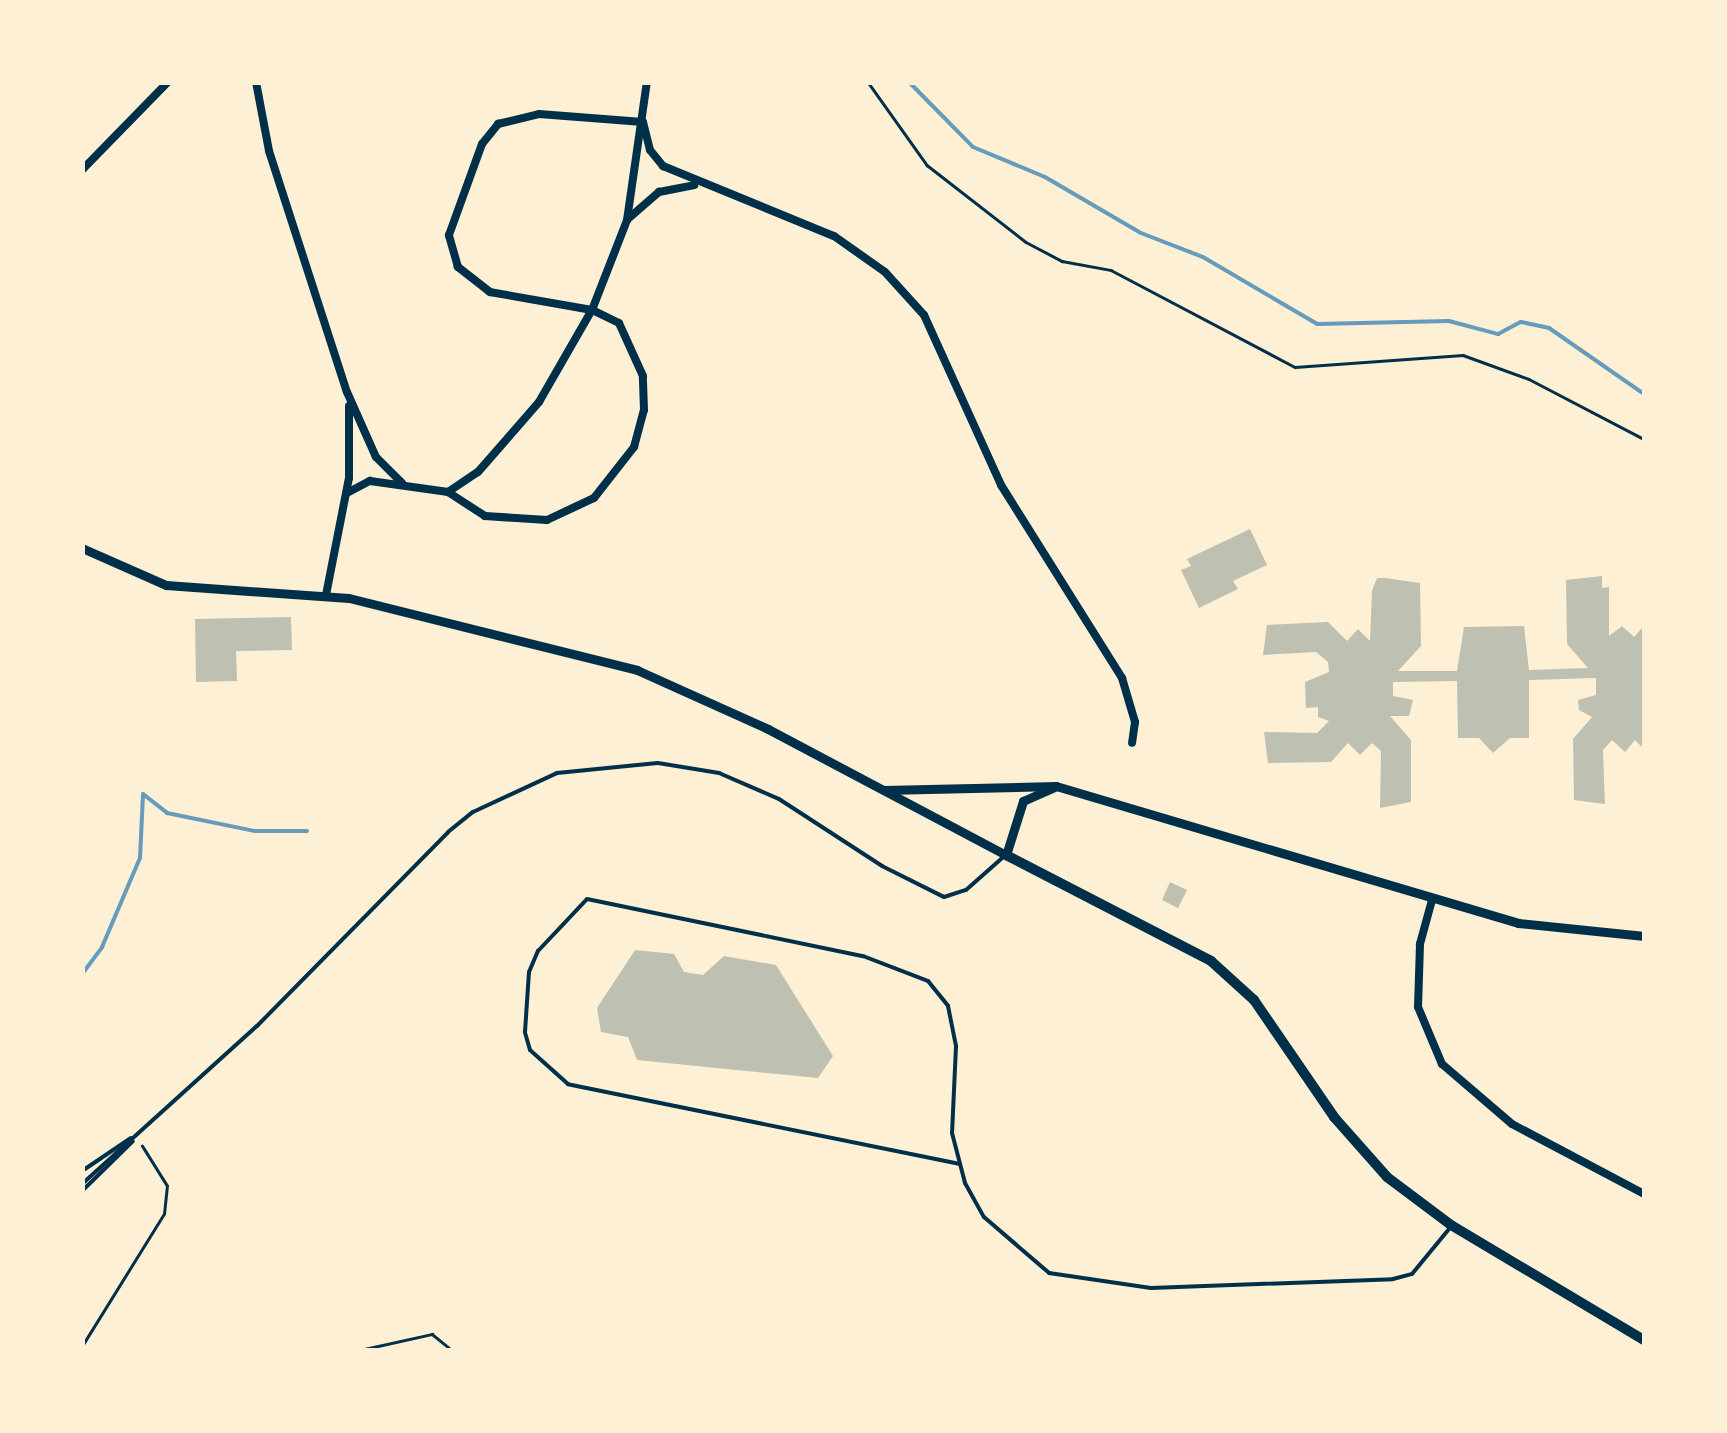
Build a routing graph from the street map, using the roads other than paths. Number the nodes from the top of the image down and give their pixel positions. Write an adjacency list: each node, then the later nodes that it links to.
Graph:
1 (168, 82): 5 (street)
2 (256, 82): 9 (street)
3 (646, 82): 4 (street)
4 (643, 122): 6 (street); 7 (street); 8 (street)
5 (82, 170)
6 (698, 185): 7 (street); 15 (street)
7 (627, 220): 8 (street)
8 (592, 310): 11 (street); 11 (street)
9 (347, 392): 10 (street); 12 (street)
10 (410, 488): 11 (street); 12 (street)
11 (448, 492)
12 (346, 494): 14 (street)
13 (82, 546): 14 (street)
14 (326, 595): 17 (street)
15 (1132, 743)
16 (1056, 786): 17 (street); 18 (street); 19 (street)
17 (876, 790): 18 (street)
18 (1006, 855): 21 (lane); 27 (main road)
19 (1432, 900): 20 (street); 26 (street)
20 (1644, 936)
21 (136, 1137): 23 (lane); 24 (lane); 25 (lane)
22 (960, 1164): 22 (lane); 27 (lane)
23 (82, 1171)
24 (82, 1184)
25 (82, 1191)
26 (1644, 1194)
27 (1452, 1225): 28 (main road)
28 (1644, 1340)

